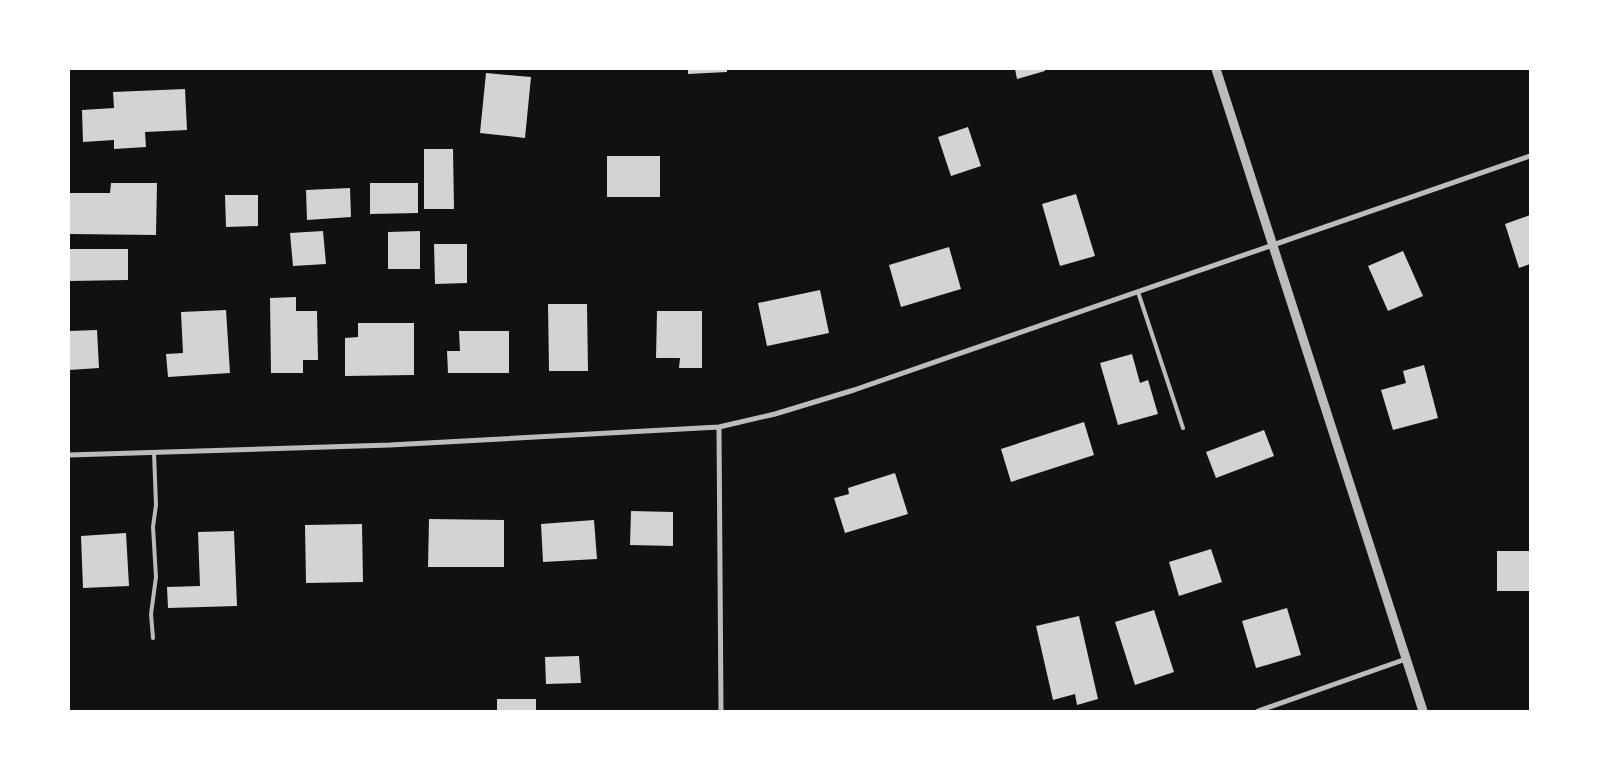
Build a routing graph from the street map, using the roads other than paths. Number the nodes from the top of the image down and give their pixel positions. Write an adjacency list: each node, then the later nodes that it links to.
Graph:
1 (1216, 69): 3 (street)
2 (1530, 156): 3 (street)
3 (1273, 244): 4 (street); 10 (street)
4 (1138, 292): 5 (street); 6 (lane)
5 (719, 428): 7 (street); 11 (street)
6 (1184, 428)
7 (154, 452): 8 (street); 9 (lane)
8 (69, 455)
9 (154, 638)
10 (1406, 659): 12 (street); 13 (street)
11 (721, 711)
12 (1258, 711)
13 (1423, 711)

